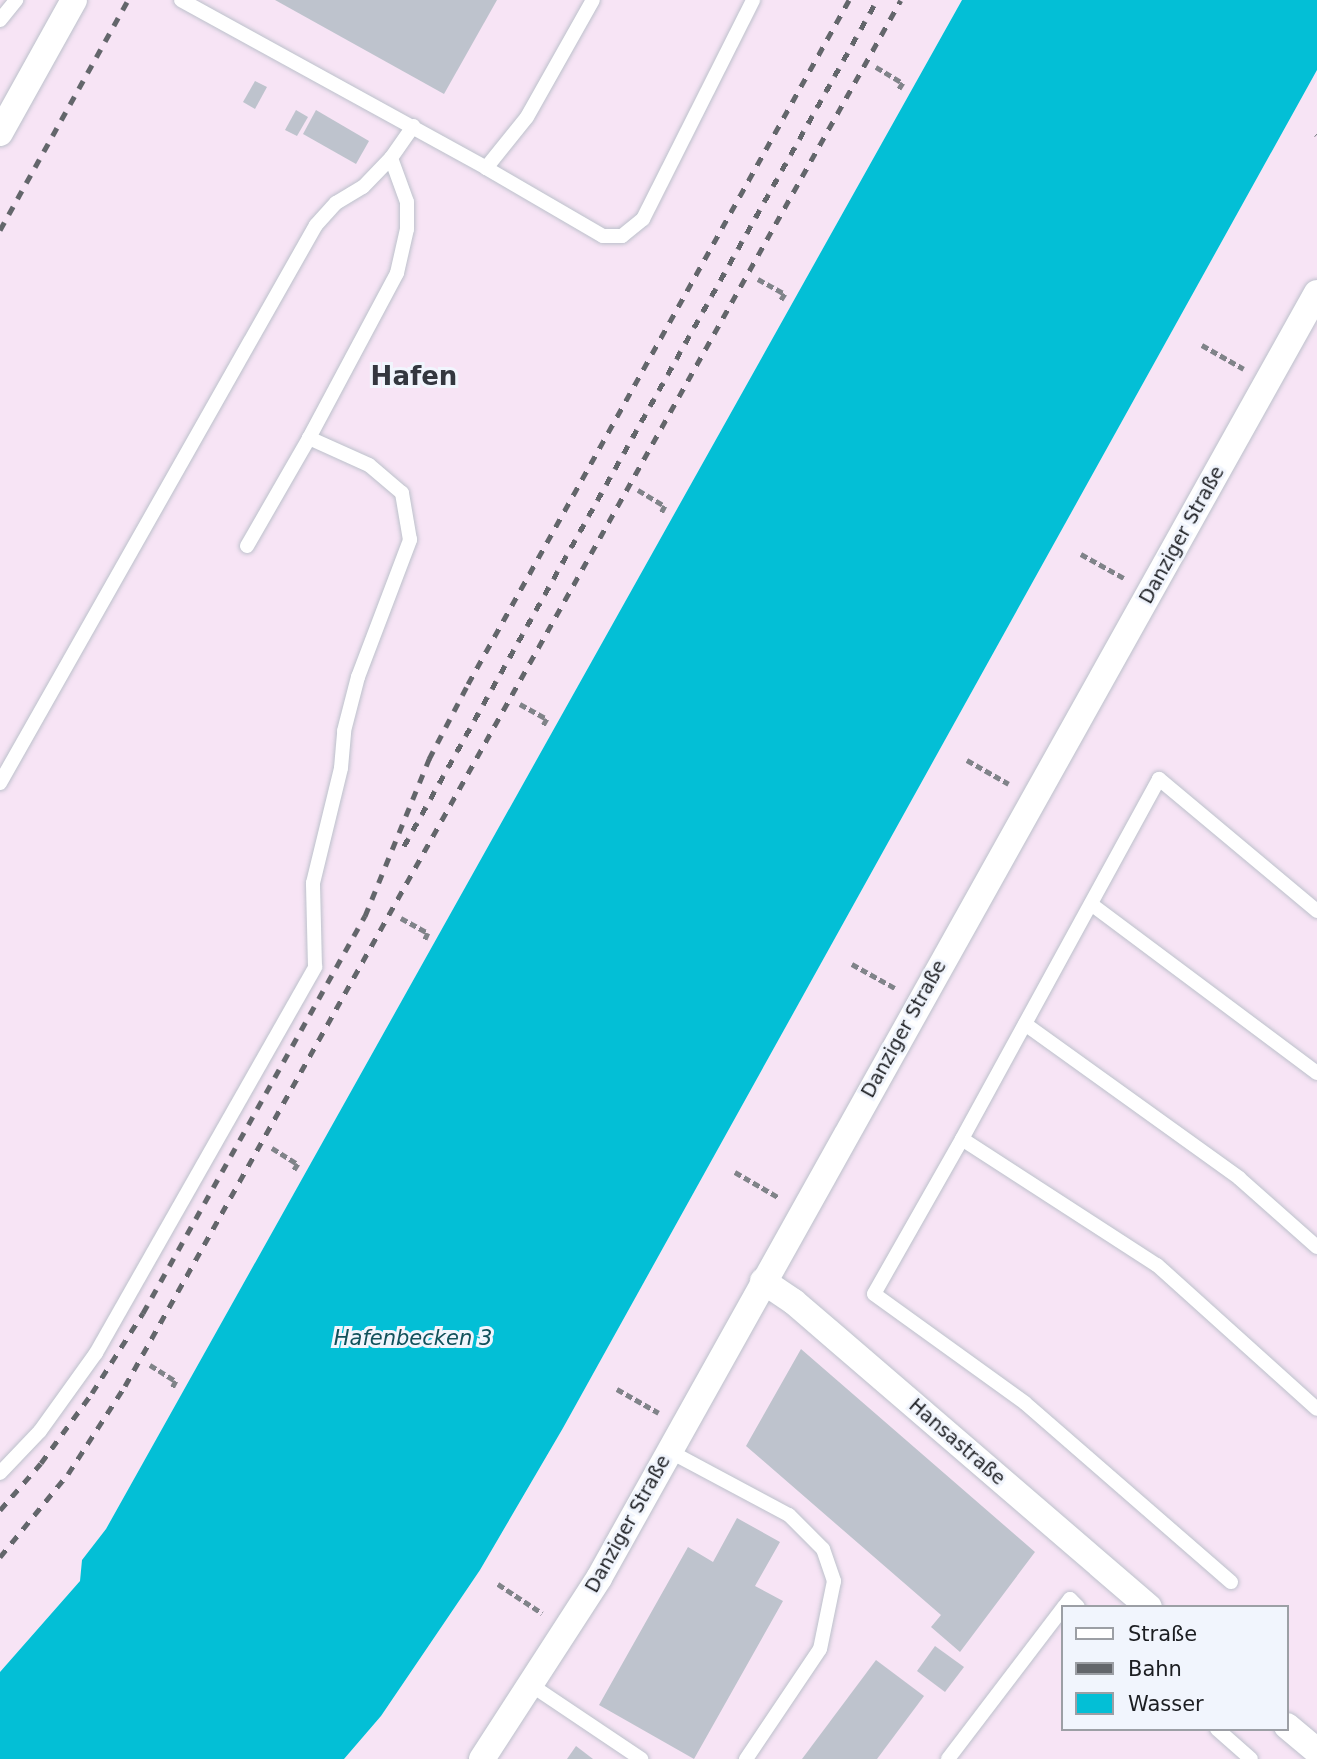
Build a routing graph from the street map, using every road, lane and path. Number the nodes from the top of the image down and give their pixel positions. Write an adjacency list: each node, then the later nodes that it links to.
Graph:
1 (16, 0): 6 (lane)
2 (74, 0): 10 (street)
3 (181, 0): 9 (lane)
4 (593, 0): 12 (lane)
5 (753, 0): 12 (lane)
6 (0, 20)
7 (876, 67): 8 (path)
8 (898, 91)
9 (413, 126): 11 (lane); 12 (lane)
10 (1, 129)
11 (391, 158): 18 (lane); 27 (lane)
12 (486, 168)
13 (758, 279): 15 (path)
14 (1317, 293): 43 (street, Danziger Straße)
15 (780, 302)
16 (1202, 345): 17 (path)
17 (1245, 370)
18 (309, 438): 21 (lane); 50 (lane)
19 (638, 490): 20 (path)
20 (661, 514)
21 (247, 546)
22 (1081, 554): 23 (path)
23 (1124, 579)
24 (520, 704): 25 (path)
25 (542, 728)
26 (967, 760): 28 (path)
27 (0, 783)
28 (1010, 785)
29 (1091, 904): 30 (lane); 35 (lane); 36 (lane)
30 (1317, 911)
31 (401, 918): 32 (path)
32 (424, 942)
33 (852, 964): 34 (path)
34 (896, 989)
35 (1025, 1024): 37 (lane); 42 (lane)
36 (1317, 1073)
37 (962, 1139): 47 (lane); 51 (lane)
38 (272, 1148): 39 (path)
39 (293, 1172)
40 (736, 1172): 41 (path)
41 (779, 1197)
42 (1317, 1247)
43 (763, 1280): 49 (street, Danziger Straße); 53 (street, Hansastraße)
44 (150, 1365): 45 (path)
45 (172, 1389)
46 (617, 1389): 48 (path)
47 (1317, 1409)
48 (660, 1414)
49 (669, 1451): 56 (street, Danziger Straße); 62 (lane)
50 (1, 1472)
51 (1231, 1581)
52 (498, 1584): 55 (path)
53 (1147, 1605)
54 (1062, 1610): 63 (lane)
55 (542, 1614)
56 (531, 1685): 60 (street, Danziger Straße); 61 (lane)
57 (1289, 1728): 59 (street)
58 (1219, 1731): 64 (lane)
59 (1317, 1751)
60 (482, 1759)
61 (640, 1759)
62 (746, 1759)
63 (948, 1759)
64 (1251, 1759)

